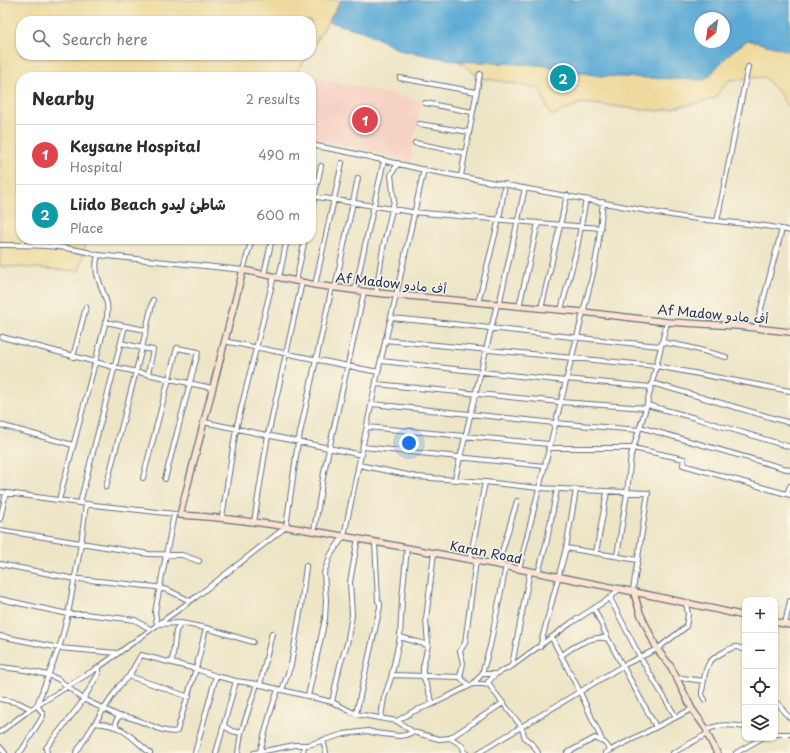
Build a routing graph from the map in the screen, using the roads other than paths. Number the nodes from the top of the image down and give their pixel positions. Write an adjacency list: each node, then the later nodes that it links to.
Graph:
1 (748, 67): 33 (street)
2 (480, 74): 4 (street)
3 (400, 78): 4 (street)
4 (476, 92): 6 (street)
5 (425, 103): 6 (street)
6 (472, 112): 8 (street)
7 (419, 124): 8 (street)
8 (469, 132): 11 (street)
9 (415, 143): 11 (street)
10 (316, 146): 12 (street)
11 (465, 153): 17 (street)
12 (384, 160): 14 (street); 28 (street)
13 (342, 163): 25 (street)
14 (398, 163): 16 (street); 29 (street)
15 (322, 166): 20 (street)
16 (424, 169): 17 (street); 30 (street)
17 (461, 176): 19 (street)
18 (358, 178): 27 (street)
19 (505, 184): 21 (street); 31 (street)
20 (316, 186)
21 (525, 188): 22 (street); 32 (street)
22 (567, 196): 24 (street); 35 (street)
23 (316, 197): 25 (street)
24 (586, 199): 26 (street); 36 (street)
25 (334, 200): 27 (street); 50 (street)
26 (603, 202): 33 (street); 37 (street)
27 (353, 203): 28 (street); 51 (street)
28 (373, 206): 29 (street); 52 (street)
29 (393, 209): 30 (street); 54 (street)
30 (414, 212): 31 (street); 55 (street)
31 (499, 219): 32 (street); 57 (street)
32 (519, 221): 34 (street); 58 (street)
33 (717, 222): 38 (street)
34 (538, 223): 35 (street); 59 (street)
35 (560, 224): 36 (street); 61 (street)
36 (581, 226): 37 (street); 62 (street)
37 (601, 228): 63 (street)
38 (782, 229): 39 (street); 69 (street)
39 (790, 231)
40 (250, 244): 46 (street)
41 (271, 244): 47 (street)
42 (286, 244): 48 (street)
43 (304, 244): 49 (street)
44 (0, 245): 45 (street)
45 (98, 255): 46 (street); 65 (street)
46 (242, 270): 47 (street, Af Madow أف مادو); 75 (street)
47 (264, 274): 48 (street, Af Madow أف مادو)
48 (276, 277): 49 (street, Af Madow أف مادو); 78 (street)
49 (299, 282): 50 (street, Af Madow أف مادو); 81 (street)
50 (315, 285): 51 (street, Af Madow أف مادو)
51 (334, 287): 52 (street, Af Madow أف مادو); 85 (street)
52 (355, 290): 53 (street, Af Madow أف مادو)
53 (364, 292): 54 (street, Af Madow أف مادو); 88 (street)
54 (376, 294): 55 (street, Af Madow أف مادو)
55 (396, 296): 57 (street, Af Madow أف مادو); 64 (street)
56 (154, 300): 70 (street)
57 (478, 303): 58 (street, Af Madow أف مادو)
58 (498, 305): 59 (street, Af Madow أف مادو); 68 (street)
59 (519, 306): 61 (street, Af Madow أف مادو)
60 (86, 307): 82 (street)
61 (541, 308): 62 (street, Af Madow أف مادو)
62 (561, 310): 63 (street, Af Madow أف مادو)
63 (583, 312): 66 (street, Af Madow أف مادو); 73 (street)
64 (391, 318): 68 (street); 74 (street)
65 (105, 322): 67 (street); 87 (street)
66 (667, 322): 69 (street, Af Madow أف مادو); 77 (street)
67 (125, 326): 70 (street); 76 (street)
68 (492, 327): 73 (street); 80 (street)
69 (756, 328): 71 (street, Af Madow أف مادو)
70 (146, 330): 79 (street)
71 (790, 332)
72 (2, 337): 82 (street)
73 (576, 338): 77 (street); 84 (street)
74 (386, 340): 80 (street); 86 (street)
75 (224, 341): 78 (street); 100 (street)
76 (121, 343): 79 (street); 90 (street)
77 (662, 344): 83 (street); 89 (street)
78 (257, 347): 81 (street); 112 (street)
79 (142, 348): 91 (street); 94 (street)
80 (486, 350): 84 (street); 93 (street)
81 (285, 353): 85 (street); 114 (street)
82 (73, 357): 87 (street)
83 (726, 357)
84 (571, 358): 89 (street); 96 (street)
85 (316, 360): 88 (street); 116 (street)
86 (381, 361): 92 (street); 93 (street)
87 (95, 362): 90 (street); 117 (street)
88 (348, 366): 92 (street); 121 (street)
89 (656, 366): 99 (street); 101 (street)
90 (114, 367): 91 (street); 144 (street)
91 (136, 372): 94 (street); 133 (street)
92 (378, 372): 98 (street)
93 (481, 372): 96 (street); 102 (street)
94 (148, 374): 95 (street)
95 (169, 379): 97 (street); 97 (street); 128 (street)
96 (566, 380): 99 (street); 103 (street)
97 (190, 384): 100 (street); 129 (street)
98 (376, 384): 102 (street); 104 (street)
99 (652, 385): 105 (street); 109 (street)
100 (212, 388): 107 (street)
101 (790, 391)
102 (476, 393): 103 (street); 106 (street)
103 (560, 402): 105 (street); 108 (street)
104 (372, 404): 106 (street); 111 (street)
105 (646, 407): 113 (street); 120 (street)
106 (470, 414): 108 (street); 115 (street)
107 (204, 422): 112 (street); 146 (street)
108 (555, 423): 113 (street); 118 (street)
109 (790, 423)
110 (0, 425): 117 (street)
111 (367, 427): 115 (street); 119 (street)
112 (236, 429): 114 (street); 147 (street)
113 (639, 429): 122 (street); 127 (street)
114 (268, 435): 116 (street); 149 (street)
115 (465, 436): 118 (street); 124 (street)
116 (298, 442): 121 (street); 150 (street)
117 (73, 445): 142 (street)
118 (549, 446): 122 (street); 126 (street)
119 (363, 447): 123 (street); 124 (street)
120 (790, 447)
121 (330, 448): 123 (street); 152 (street)
122 (633, 448): 139 (street); 141 (street)
123 (362, 455): 125 (street)
124 (460, 457): 126 (street); 130 (street)
125 (359, 465): 130 (street); 153 (street)
126 (544, 466): 134 (street)
127 (790, 470)
128 (143, 478)
129 (165, 479)
130 (455, 479): 131 (street)
131 (485, 482): 134 (street); 163 (street)
132 (790, 486): 141 (street)
133 (106, 487)
134 (538, 488): 135 (street); 171 (street)
135 (557, 489): 136 (street); 173 (street)
136 (576, 490): 138 (street); 158 (street)
137 (0, 492): 140 (street)
138 (607, 492): 139 (street); 160 (street)
139 (627, 492): 162 (street); 164 (street)
140 (6, 493): 142 (street); 148 (street)
141 (789, 495)
142 (59, 500): 144 (street)
143 (517, 501): 168 (street)
144 (80, 503): 145 (street)
145 (86, 504): 146 (street); 156 (street)
146 (177, 514): 147 (street, Karan Road); 161 (street)
147 (222, 517): 149 (street, Karan Road)
148 (0, 519)
149 (254, 522): 150 (street, Karan Road)
150 (286, 527): 152 (street, Karan Road); 181 (street)
151 (0, 530): 156 (street)
152 (314, 531): 153 (street, Karan Road)
153 (344, 536): 154 (street, Karan Road); 229 (street)
154 (358, 538): 155 (street, Karan Road); 234 (street)
155 (375, 542): 157 (street, Karan Road); 242 (street)
156 (81, 544): 161 (street); 175 (street)
157 (407, 548): 159 (street, Karan Road); 194 (street)
158 (566, 548): 160 (street); 174 (street)
159 (434, 553): 163 (street, Karan Road); 198 (street)
160 (596, 553): 162 (street)
161 (166, 554): 165 (street); 176 (street)
162 (617, 556): 164 (street)
163 (470, 560): 166 (street, Karan Road)
164 (638, 560): 178 (street)
165 (199, 561)
166 (476, 561): 168 (street, Karan Road); 219 (street)
167 (0, 564): 175 (street)
168 (498, 565): 170 (street, Karan Road)
169 (306, 566): 227 (street)
170 (506, 566): 171 (street, Karan Road); 213 (street)
171 (519, 569): 172 (street, Karan Road)
172 (530, 571): 173 (street, Karan Road); 207 (street)
173 (538, 573): 174 (street, Karan Road)
174 (558, 577): 177 (street, Karan Road); 199 (street)
175 (75, 578): 176 (street); 185 (street)
176 (160, 588): 181 (street); 188 (street)
177 (620, 588): 178 (street, Karan Road); 179 (street)
178 (633, 590): 183 (street, Karan Road); 201 (street)
179 (610, 598): 184 (street); 205 (street)
180 (0, 599): 185 (street)
181 (190, 601): 188 (street)
182 (790, 601): 189 (street)
183 (686, 603): 186 (street, Karan Road); 201 (street)
184 (594, 608): 195 (street); 196 (street)
185 (68, 614): 191 (street); 200 (street)
186 (742, 615)
187 (181, 623): 188 (street); 190 (street); 206 (street)
188 (157, 624): 191 (street)
189 (787, 625)
190 (206, 628): 197 (street); 211 (street)
191 (150, 629): 203 (street)
192 (272, 633): 223 (street)
193 (0, 636): 200 (street)
194 (400, 637): 198 (street); 212 (street)
195 (552, 638): 199 (street); 204 (street)
196 (608, 639): 204 (street); 208 (street)
197 (253, 642)
198 (428, 645): 218 (street)
199 (540, 647): 207 (street)
200 (58, 648): 203 (street); 215 (street)
201 (658, 649): 205 (street); 220 (street)
202 (742, 649): 222 (street)
203 (118, 653): 210 (street)
204 (561, 656): 228 (street)
205 (640, 657): 208 (street); 245 (street)
206 (172, 662): 211 (street); 216 (street)
207 (512, 666): 214 (street)
208 (624, 666): 228 (street); 252 (street)
209 (0, 667): 215 (street)
210 (99, 667): 226 (street); 232 (street)
211 (196, 669): 217 (street); 230 (street)
212 (392, 674): 218 (street); 244 (street)
213 (482, 674): 214 (street); 224 (street)
214 (496, 674): 225 (street)
215 (48, 675): 226 (street); 238 (street)
216 (129, 676): 230 (street); 240 (street)
217 (216, 676): 221 (street); 274 (street)
218 (423, 676): 219 (street); 236 (street)
219 (460, 677): 224 (street)
220 (677, 679): 222 (street); 241 (street)
221 (236, 681): 223 (street); 250 (street)
222 (704, 682): 233 (street)
223 (258, 684): 227 (street); 257 (street)
224 (471, 685): 225 (street); 236 (street)
225 (490, 685): 235 (street)
226 (68, 686): 232 (street); 238 (street)
227 (280, 690): 229 (street); 268 (street)
228 (580, 692): 251 (street); 262 (street)
229 (308, 696): 234 (street)
230 (189, 697): 243 (street)
231 (0, 699): 239 (street)
232 (83, 699): 240 (street); 271 (street)
233 (705, 700)
234 (332, 702): 242 (street)
235 (504, 702): 251 (street); 260 (street)
236 (433, 704): 247 (street)
237 (779, 704): 246 (street)
238 (37, 705): 239 (street); 267 (street)
239 (31, 709): 254 (street)
240 (104, 709): 243 (street); 248 (street)
241 (692, 709): 245 (street); 256 (street)
242 (356, 714): 244 (street)
243 (119, 716): 249 (street)
244 (381, 717): 247 (street)
245 (676, 717): 252 (street)
246 (790, 718)
247 (397, 721): 255 (street)
248 (95, 723): 249 (street); 272 (street)
249 (116, 726): 273 (street)
250 (224, 726): 257 (street); 275 (street)
251 (521, 726): 281 (street); 282 (street)
252 (656, 727): 266 (street)
253 (742, 727): 256 (street)
254 (0, 732)
255 (413, 732): 260 (street); 261 (street)
256 (707, 732): 285 (street); 286 (street)
257 (241, 733): 276 (street)
258 (778, 734): 259 (street)
259 (790, 734)
260 (450, 738): 280 (street)
261 (323, 740): 264 (street); 279 (street)
262 (602, 740): 266 (street); 283 (street)
263 (757, 741): 287 (street)
264 (304, 745): 268 (street); 278 (street)
265 (0, 747): 269 (street)
266 (610, 750): 284 (street)
267 (20, 751): 270 (street)
268 (260, 751): 277 (street)
269 (4, 753)
270 (27, 753)
271 (47, 753)
272 (76, 753)
273 (150, 753)
274 (195, 753)
275 (216, 753)
276 (238, 753)
277 (254, 753)
278 (303, 753)
279 (326, 753)
280 (465, 753)
281 (478, 753)
282 (538, 753)
283 (567, 753)
284 (605, 753)
285 (673, 753)
286 (717, 753)
287 (736, 753)

